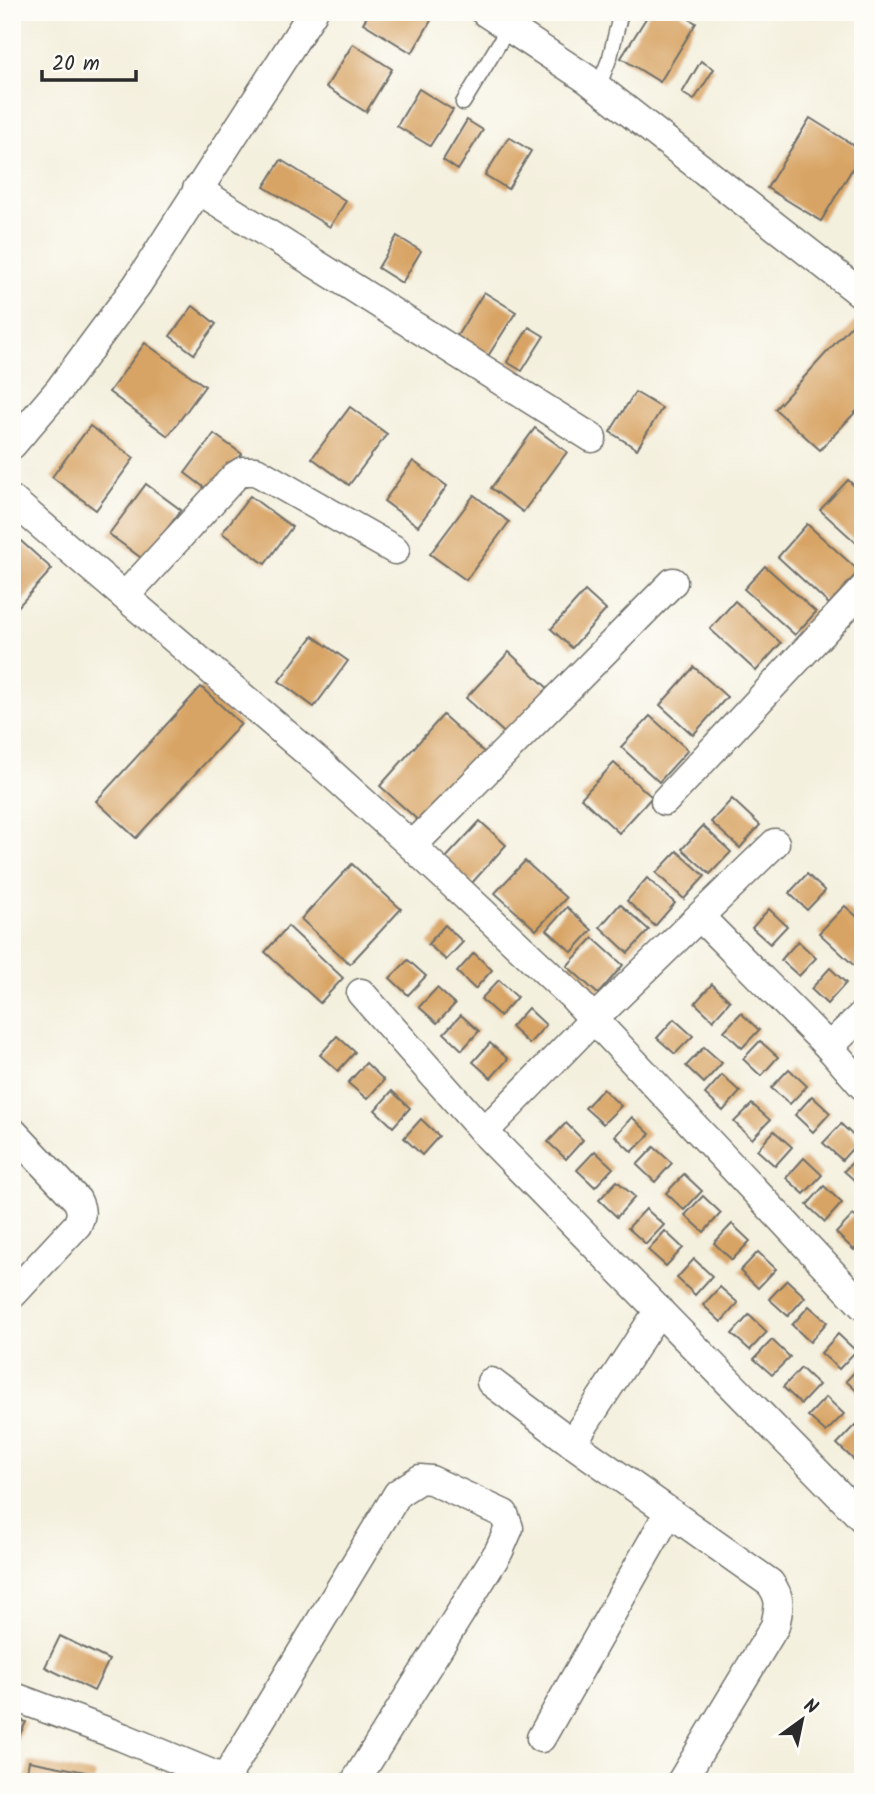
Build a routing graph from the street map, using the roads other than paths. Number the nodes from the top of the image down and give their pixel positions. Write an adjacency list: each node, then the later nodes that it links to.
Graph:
1 (313, 12): 7 (street)
2 (485, 12): 4 (street)
3 (621, 12): 5 (lane)
4 (509, 27): 5 (street); 6 (lane)
5 (598, 88): 8 (street)
6 (463, 103)
7 (197, 189): 9 (street); 10 (street)
8 (863, 295)
9 (592, 438)
10 (12, 445)
11 (12, 500): 15 (street)
12 (394, 550): 15 (street)
13 (673, 582): 18 (street)
14 (863, 589): 16 (street)
15 (125, 596): 18 (street)
16 (665, 801)
17 (775, 844): 19 (street)
18 (412, 846): 22 (street)
19 (700, 917): 22 (street); 23 (street)
20 (362, 993): 26 (street)
21 (863, 1014): 23 (street)
22 (594, 1019): 26 (street); 28 (street)
23 (829, 1047): 24 (street)
24 (863, 1086)
25 (12, 1131): 27 (street)
26 (484, 1132): 29 (street)
27 (12, 1295)
28 (863, 1306)
29 (659, 1310): 31 (street); 33 (street)
30 (491, 1382): 31 (street)
31 (572, 1443): 32 (street)
32 (669, 1512): 35 (street); 38 (street)
33 (863, 1519)
34 (12, 1696): 36 (street)
35 (541, 1738)
36 (228, 1780): 37 (street)
37 (355, 1782)
38 (681, 1782)

